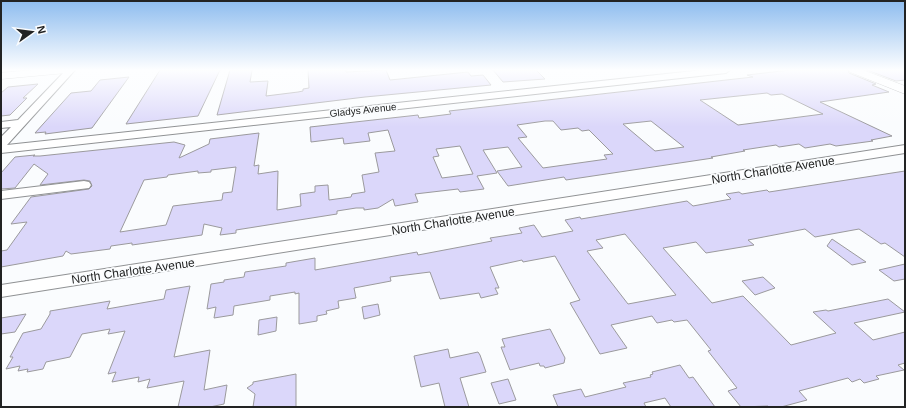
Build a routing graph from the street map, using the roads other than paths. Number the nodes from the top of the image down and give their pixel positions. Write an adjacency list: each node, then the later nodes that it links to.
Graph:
1 (53, 89): 3 (street)
2 (551, 89): 6 (street, Gladys Avenue)
3 (20, 123): 4 (street); 5 (street)
4 (1, 125)
5 (1, 144)
6 (1, 149)
7 (905, 149): 10 (street, North Charlotte Avenue)
8 (84, 185): 9 (street)
9 (1, 195)
10 (1, 291)

